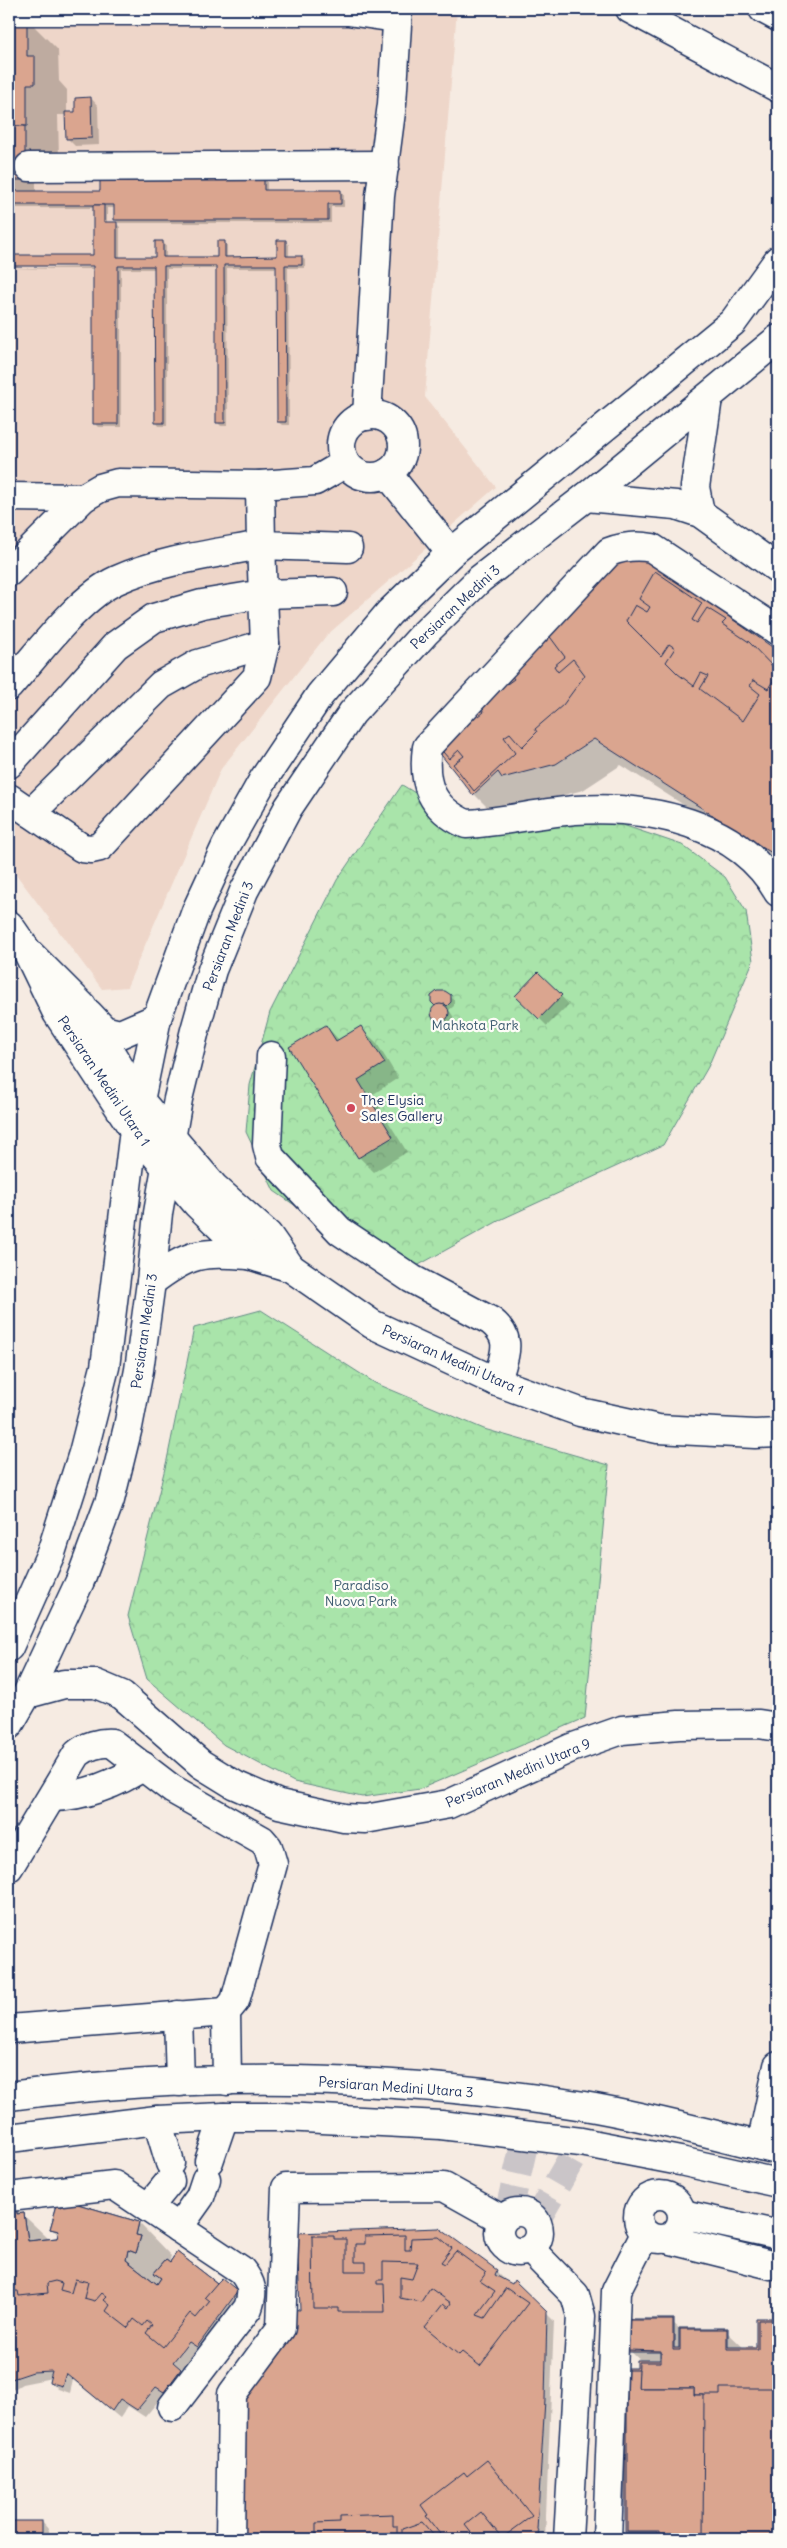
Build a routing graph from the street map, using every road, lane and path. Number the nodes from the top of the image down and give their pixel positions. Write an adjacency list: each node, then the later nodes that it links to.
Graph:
1 (630, 9): 6 (street)
2 (763, 9): 5 (street)
3 (9, 11): 4 (street)
4 (396, 12): 7 (street)
5 (778, 17)
6 (778, 88)
7 (385, 165): 8 (street); 12 (street)
8 (29, 167)
9 (778, 260): 22 (street)
10 (778, 339): 11 (street, Persiaran Medini 3)
11 (708, 398): 17 (street, Persiaran Medini 3); 19 (street)
12 (366, 416): 13 (street); 14 (street)
13 (346, 463): 14 (street); 15 (street)
14 (387, 473): 22 (street)
15 (260, 486): 18 (street); 20 (street)
16 (9, 497): 18 (street)
17 (586, 497): 19 (street); 41 (street, Persiaran Medini 3)
18 (83, 498): 24 (street)
19 (700, 513): 23 (street)
20 (261, 545): 21 (street); 26 (street); 29 (street)
21 (348, 548)
22 (451, 553): 37 (street)
23 (778, 569)
24 (9, 572)
25 (333, 592): 26 (street)
26 (263, 594): 28 (street); 30 (street)
27 (778, 631): 33 (street)
28 (264, 644): 32 (street); 32 (street)
29 (9, 686)
30 (9, 764)
31 (9, 798): 32 (street)
32 (31, 813)
33 (778, 892)
34 (9, 925): 35 (street, Persiaran Medini Utara 1)
35 (26, 951): 36 (street, Persiaran Medini Utara 1); 40 (street, Persiaran Medini Utara 1)
36 (82, 1006): 37 (street); 39 (street, Persiaran Medini Utara 1)
37 (157, 1018): 39 (street)
38 (271, 1056): 46 (street)
39 (139, 1098): 40 (street); 41 (street, Persiaran Medini Utara 1)
40 (134, 1130): 42 (street, Persiaran Medini Utara 1); 48 (street)
41 (171, 1139): 42 (street, Persiaran Medini 3); 44 (street, Persiaran Medini Utara 1)
42 (167, 1169): 43 (street, Persiaran Medini Utara 1); 45 (street, Persiaran Medini 3)
43 (248, 1255): 44 (street, Persiaran Medini Utara 1); 45 (street)
44 (291, 1268): 46 (street, Persiaran Medini Utara 1)
45 (152, 1282): 49 (street, Persiaran Medini 3)
46 (497, 1382): 47 (street, Persiaran Medini Utara 1)
47 (778, 1433)
48 (9, 1647)
49 (27, 1694): 50 (street, Persiaran Medini 3); 51 (street, Persiaran Medini Utara 9)
50 (9, 1725)
51 (778, 1727)
52 (143, 1766): 53 (street); 53 (street); 55 (street)
53 (52, 1797): 54 (street)
54 (9, 1867)
55 (226, 2012): 56 (street); 59 (street)
56 (178, 2016): 57 (street); 60 (street)
57 (9, 2029)
58 (778, 2066): 68 (street)
59 (227, 2081): 60 (street, Persiaran Medini Utara 3); 62 (street, Persiaran Medini Utara 3)
60 (180, 2082): 61 (street, Persiaran Medini Utara 3)
61 (9, 2096)
62 (583, 2106): 65 (street, Persiaran Medini Utara 3); 67 (street)
63 (224, 2117): 64 (street); 67 (street); 76 (street)
64 (157, 2120): 66 (street); 75 (street)
65 (670, 2124): 68 (street, Persiaran Medini Utara 3); 70 (street)
66 (9, 2138)
67 (581, 2142): 69 (street)
68 (770, 2148)
69 (649, 2154): 70 (street); 73 (street)
70 (680, 2161): 71 (street); 74 (street)
71 (778, 2183)
72 (9, 2197): 75 (street)
73 (645, 2200): 74 (street); 78 (street)
74 (678, 2207): 77 (street); 78 (street)
75 (148, 2208): 76 (street)
76 (178, 2228): 80 (street)
77 (775, 2234)
78 (656, 2236): 79 (street); 83 (street)
79 (770, 2266)
80 (172, 2407)
81 (230, 2539): 82 (street)
82 (568, 2539)
83 (607, 2539)

